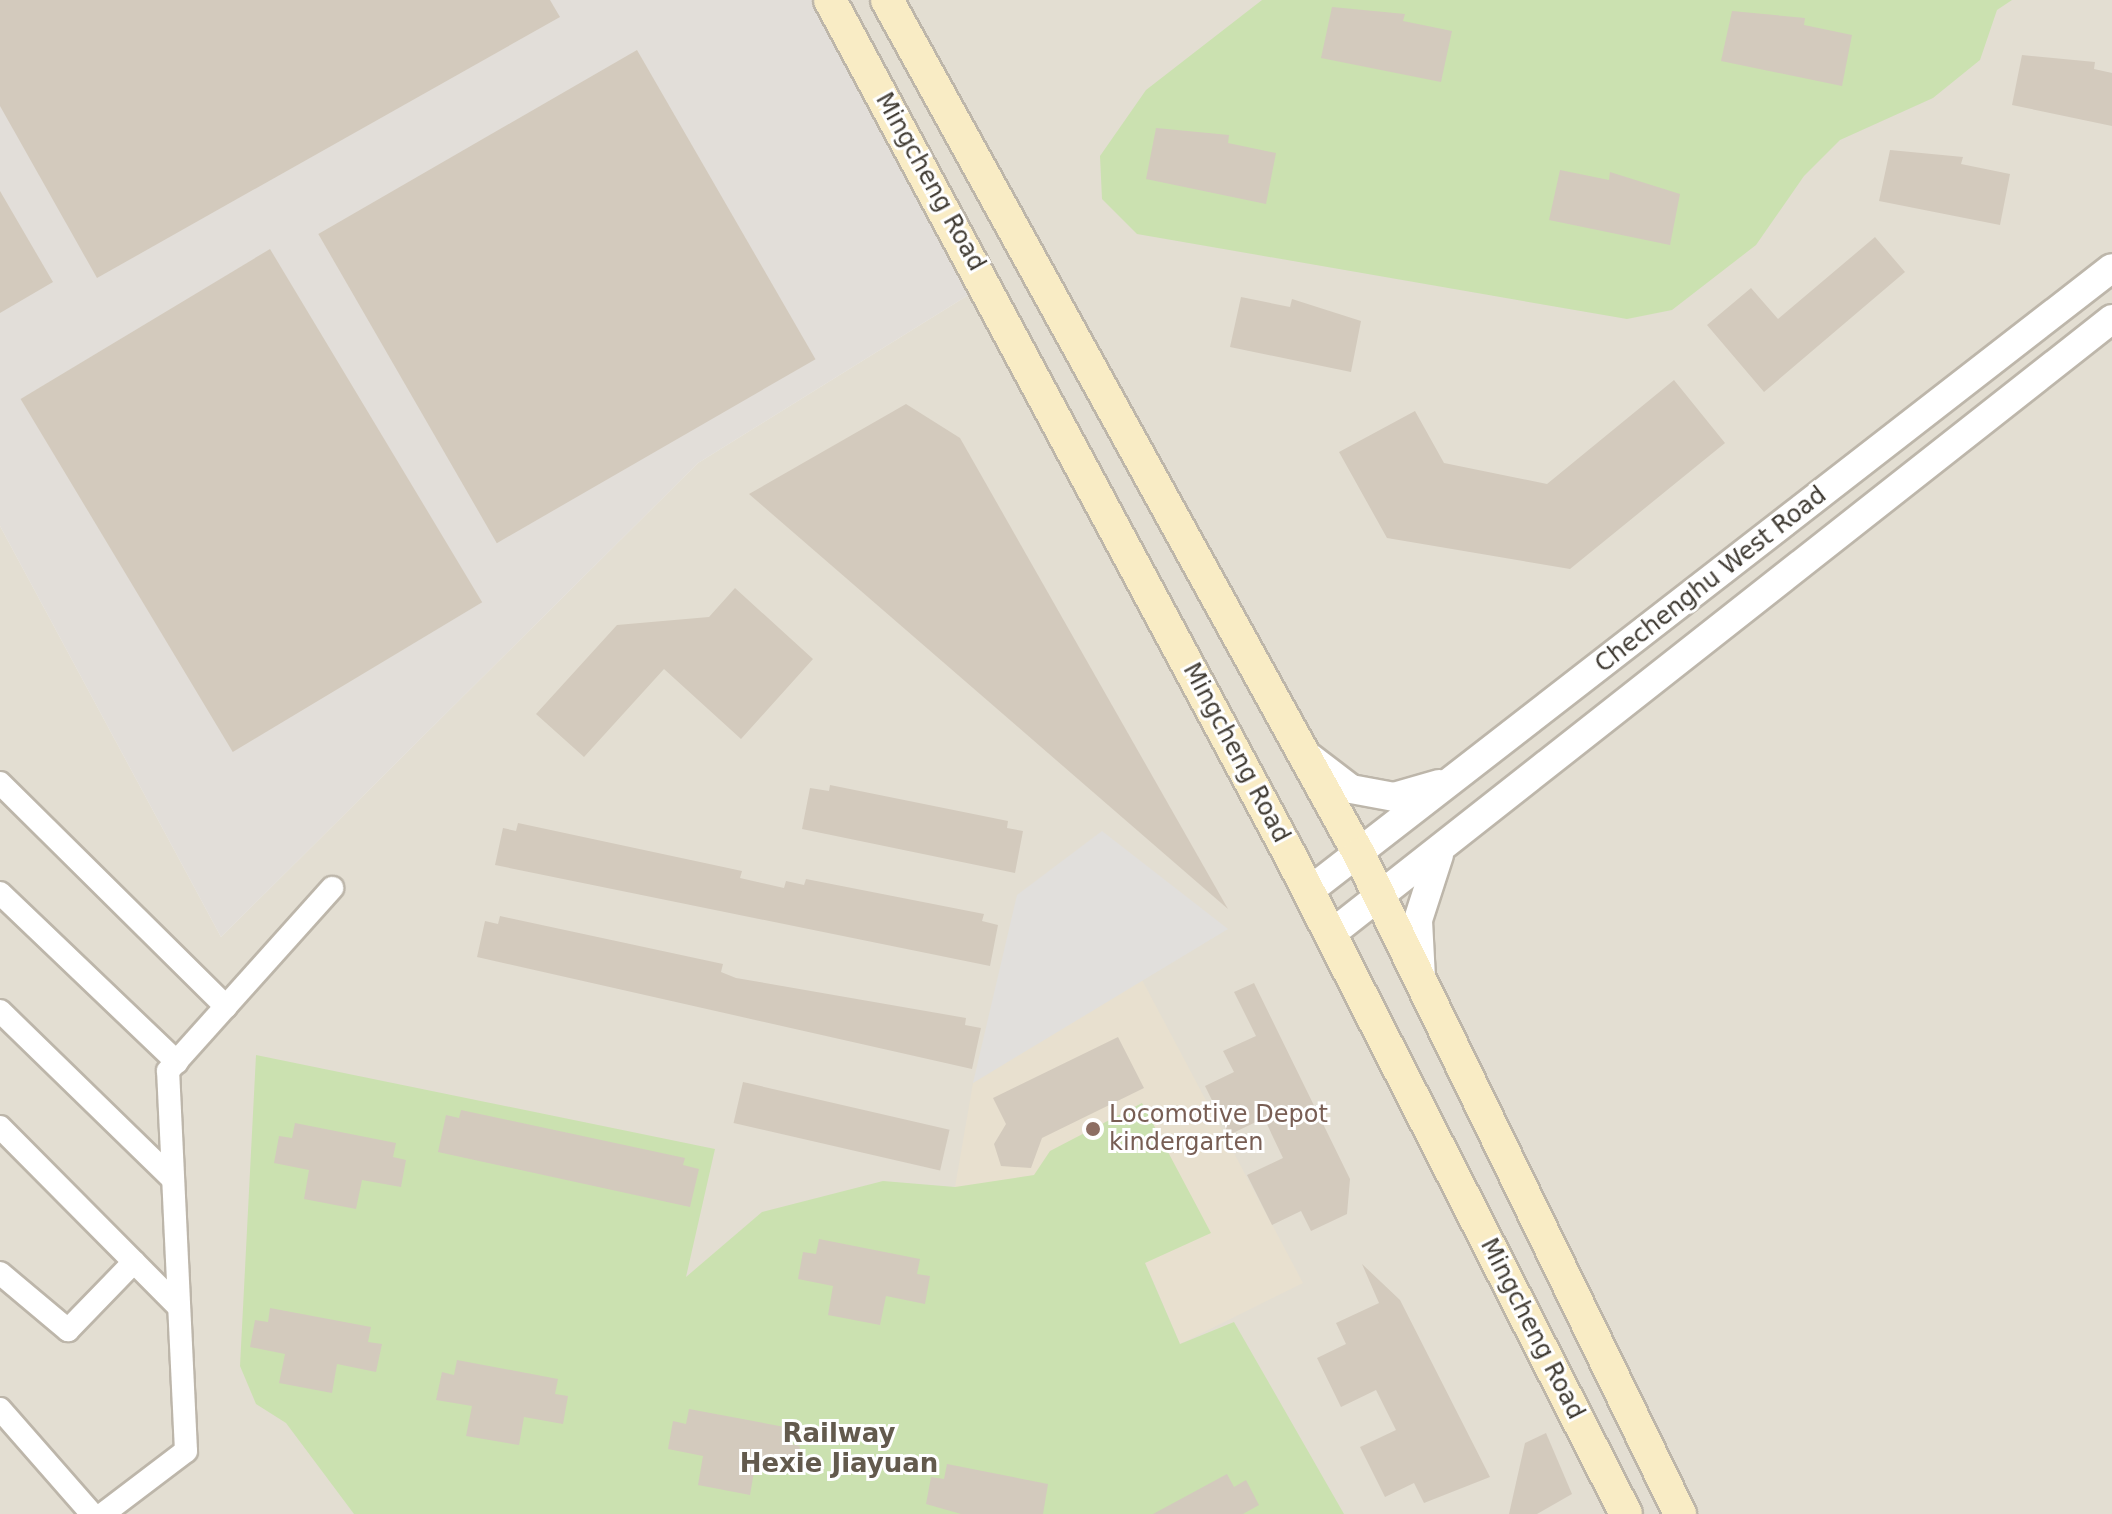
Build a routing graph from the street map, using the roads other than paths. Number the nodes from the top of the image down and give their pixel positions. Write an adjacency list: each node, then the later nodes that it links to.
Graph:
1 (830, 0): 11 (main road, Mingcheng Road)
2 (887, 0): 5 (main road, Mingcheng Road)
3 (2112, 268): 6 (street, Chechenghu West Road)
4 (2112, 319): 8 (street, Chechenghu West Road)
5 (1302, 752): 6 (street); 9 (main road, Mingcheng Road)
6 (1455, 780): 9 (street, Chechenghu West Road)
7 (0, 783): 16 (street)
8 (1442, 849): 13 (street, Chechenghu West Road); 15 (street)
9 (1359, 854): 11 (street, Chechenghu West Road); 13 (main road, Mingcheng Road)
10 (332, 888): 16 (street)
11 (1309, 891): 14 (main road, Mingcheng Road)
12 (0, 893): 18 (street)
13 (1380, 898): 14 (street, Chechenghu West Road); 15 (main road, Mingcheng Road)
14 (1331, 934): 27 (main road, Mingcheng Road)
15 (1421, 983): 28 (main road, Mingcheng Road)
16 (226, 1007): 18 (street)
17 (0, 1011): 20 (street)
18 (177, 1062): 20 (street)
19 (0, 1127): 21 (street)
20 (173, 1179): 23 (street)
21 (134, 1262): 22 (street); 23 (street)
22 (0, 1273)
23 (179, 1307): 26 (street)
24 (0, 1409): 25 (street)
25 (92, 1514)
26 (103, 1514)
27 (1626, 1514)
28 (1680, 1514)

